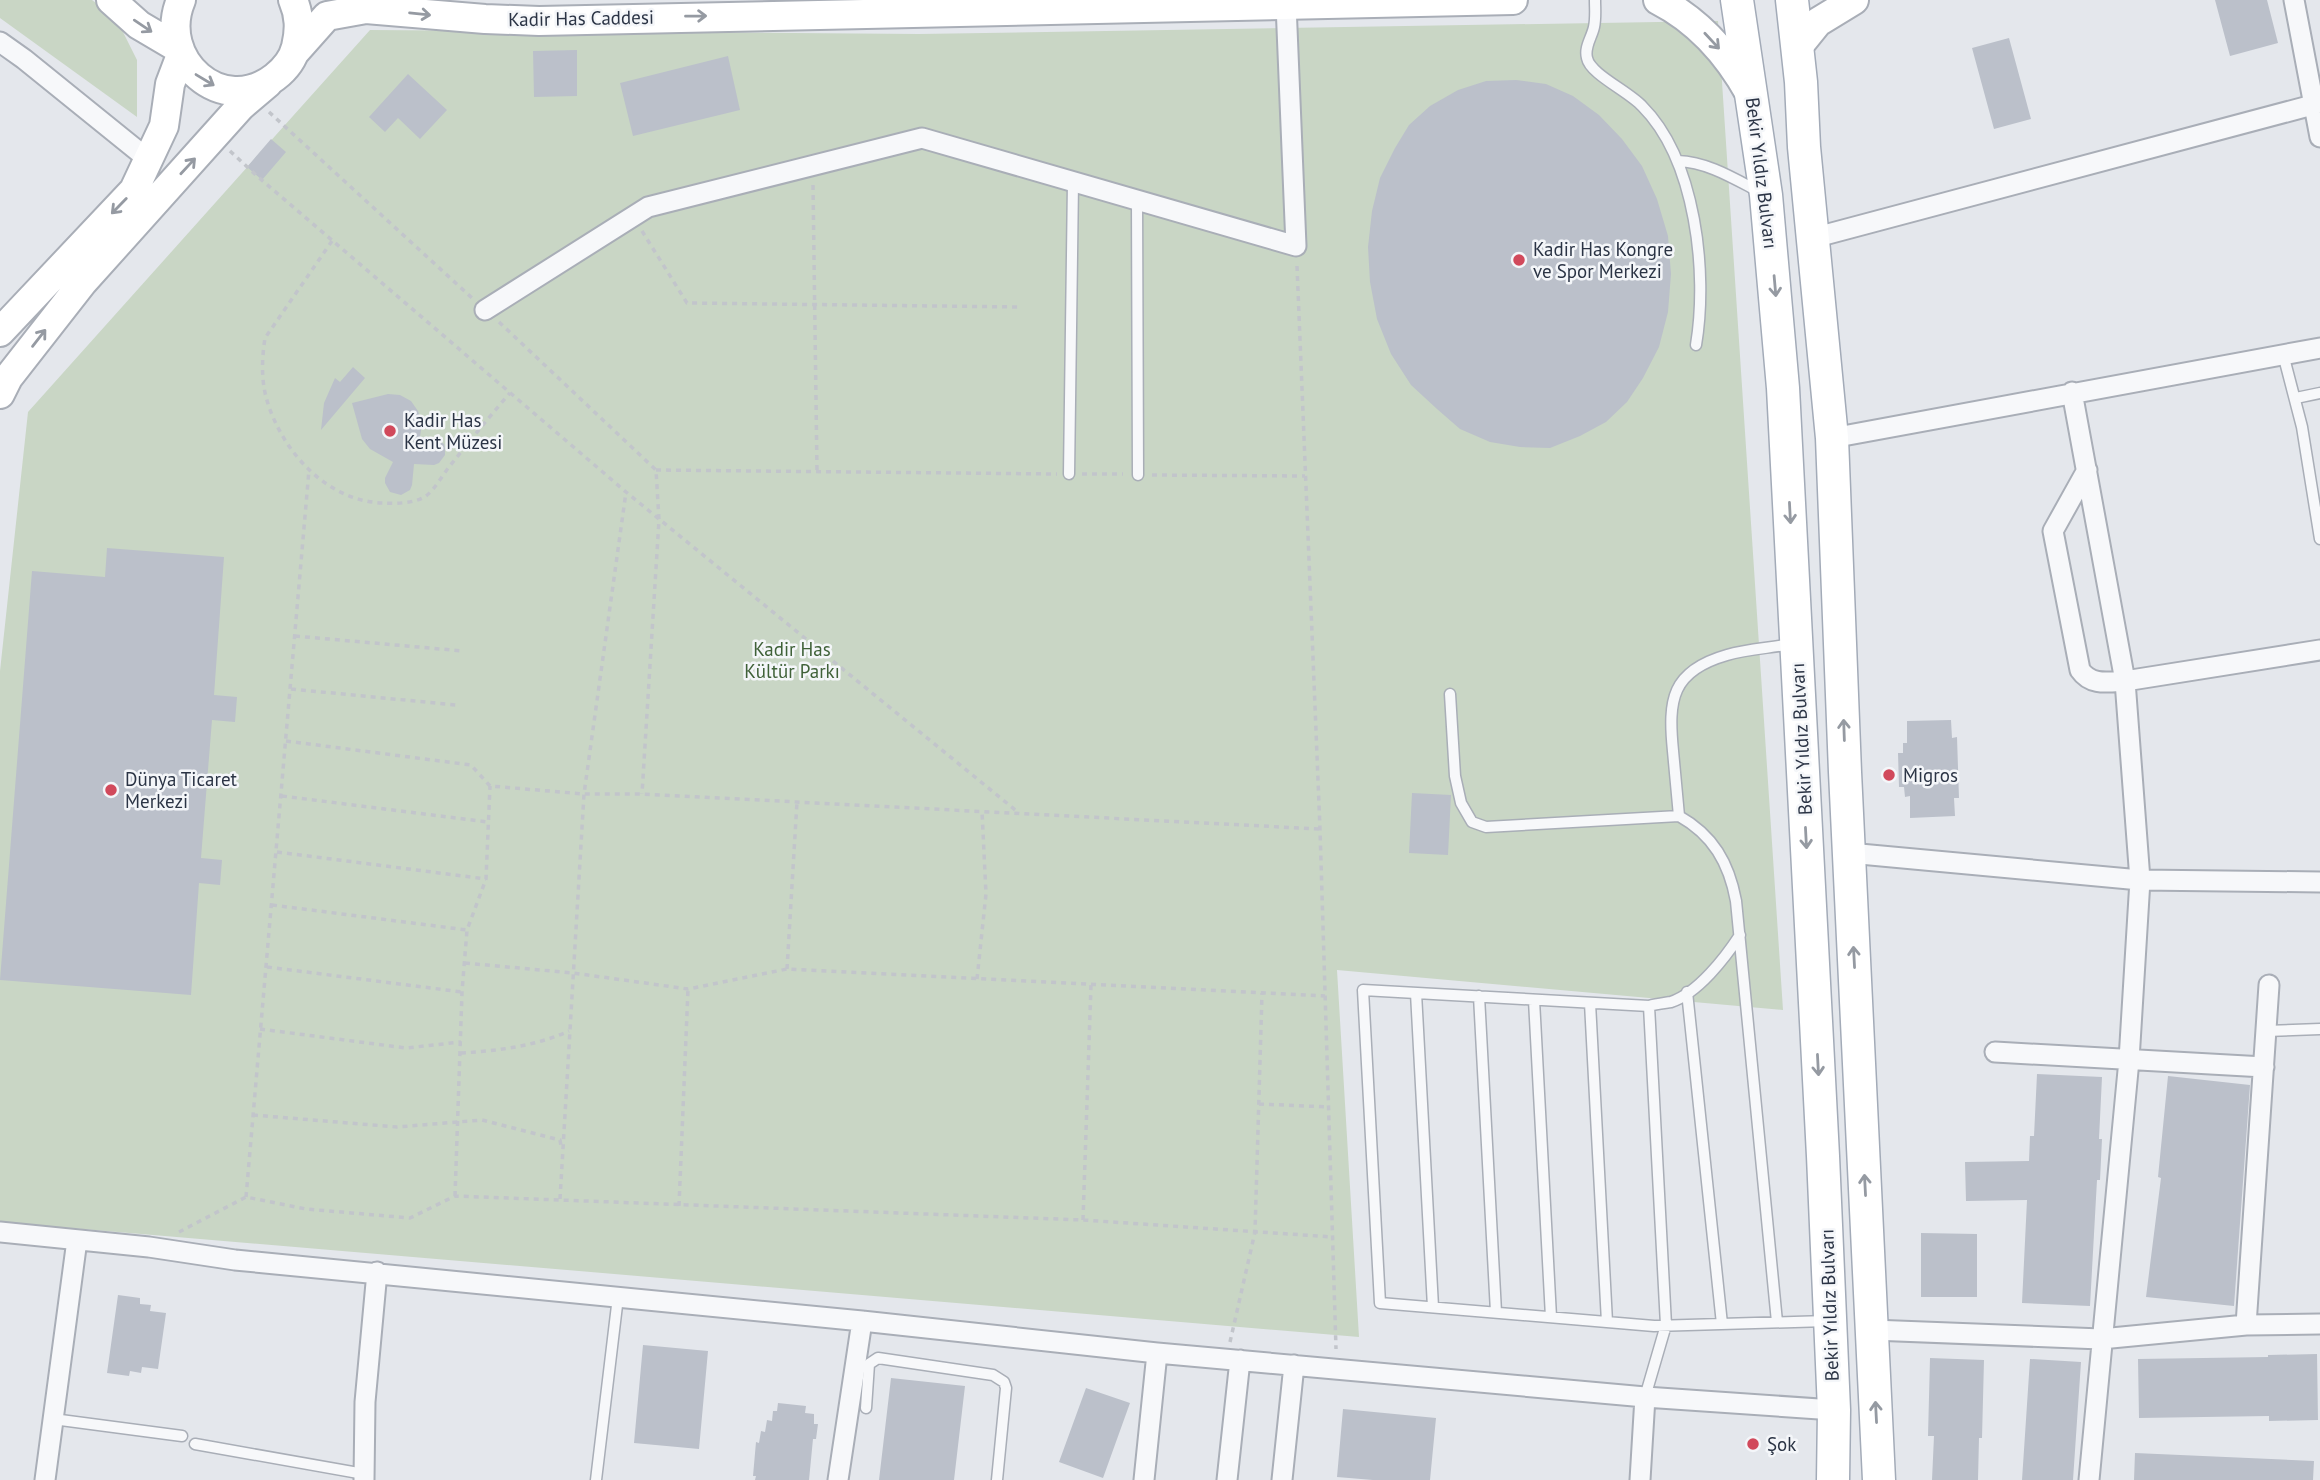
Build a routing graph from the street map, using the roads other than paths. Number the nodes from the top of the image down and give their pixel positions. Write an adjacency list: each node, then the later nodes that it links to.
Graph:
1 (111, 0): 14 (street, one-way to 14)
2 (181, 0): 14 (street)
3 (293, 0): 15 (street)
4 (1513, 0): 11 (street, Kadir Has Caddesi)
5 (1595, 0): 21 (lane)
6 (1658, 0): 17 (street, one-way to 17)
7 (1737, 0): 17 (main road, Bekir Yıldız Bulvarı)
8 (1792, 0): 13 (main road)
9 (1854, 0): 13 (street)
10 (2294, 0): 18 (street)
11 (1286, 4): 15 (street, Kadir Has Caddesi, one-way to 11); 24 (street)
12 (0, 43): 20 (street)
13 (1797, 48): 25 (main road)
14 (179, 51): 16 (street, one-way to 16); 20 (street)
15 (295, 52): 16 (street, Kadir Has Caddesi)
16 (268, 83): 33 (street, Kadir Has Caddesi, one-way to 16)
17 (1753, 99): 23 (main road, Bekir Yıldız Bulvarı)
18 (2318, 104): 19 (street); 25 (street)
19 (2320, 137)
20 (149, 160): 27 (street, one-way to 27)
21 (1678, 161): 23 (lane); 28 (lane)
22 (1073, 182): 24 (street); 26 (street); 37 (lane)
23 (1766, 195): 40 (main road, Bekir Yıldız Bulvarı, one-way to 40)
24 (1137, 201): 38 (lane)
25 (1813, 238): 35 (main road)
26 (485, 310)
27 (0, 332)
28 (1696, 345)
29 (2320, 348): 30 (street)
30 (2283, 354): 31 (street); 34 (lane)
31 (2072, 393): 35 (street); 36 (street)
32 (2320, 393): 34 (lane)
33 (0, 394)
34 (2296, 398): 39 (lane)
35 (1832, 438): 45 (main road, one-way to 35)
36 (2087, 470): 42 (street); 42 (street)
37 (1069, 474)
38 (1138, 475)
39 (2320, 539)
40 (1796, 643): 44 (lane); 69 (main road, Bekir Yıldız Bulvarı, one-way to 69)
41 (2320, 650): 42 (street)
42 (2125, 681): 46 (street)
43 (1450, 694): 44 (lane)
44 (1679, 816): 48 (lane)
45 (1849, 853): 46 (street); 76 (main road, one-way to 45)
46 (2140, 880): 47 (street); 59 (street)
47 (2320, 881)
48 (1740, 935): 50 (lane); 71 (lane)
49 (2269, 985): 57 (street)
50 (1687, 992): 55 (lane); 72 (lane)
51 (1416, 993): 52 (lane); 65 (lane); 65 (lane)
52 (1479, 996): 53 (lane); 66 (lane)
53 (1534, 1000): 54 (lane); 67 (lane)
54 (1590, 1003): 55 (lane); 70 (lane)
55 (1649, 1006): 74 (lane)
56 (2320, 1030): 57 (lane)
57 (2266, 1031): 60 (street)
58 (1995, 1052): 59 (street)
59 (2129, 1060): 60 (street); 77 (street)
60 (2263, 1067): 75 (street)
61 (0, 1232): 62 (street)
62 (77, 1240): 63 (street); 84 (street)
63 (377, 1272): 64 (street); 87 (street)
64 (618, 1297): 68 (street); 89 (lane)
65 (1433, 1307): 66 (lane)
66 (1496, 1312): 67 (lane)
67 (1551, 1317): 70 (lane)
68 (862, 1321): 78 (street); 90 (street)
69 (1830, 1321): 71 (lane); 83 (main road, Bekir Yıldız Bulvarı)
70 (1607, 1322): 74 (lane)
71 (1777, 1322): 72 (lane)
72 (1722, 1324): 74 (lane)
73 (2320, 1324): 75 (street)
74 (1666, 1325): 81 (lane)
75 (2246, 1325): 77 (street)
76 (1872, 1330): 77 (street); 97 (main road, one-way to 76)
77 (2101, 1339): 98 (street)
78 (1157, 1353): 79 (street); 92 (street)
79 (1233, 1359): 80 (street); 93 (street)
80 (1294, 1365): 81 (street); 94 (street)
81 (1645, 1397): 83 (street); 95 (street)
82 (866, 1408): 91 (lane)
83 (1833, 1410): 96 (main road, Bekir Yıldız Bulvarı)
84 (53, 1419): 85 (lane); 88 (street)
85 (182, 1436)
86 (195, 1444): 87 (lane)
87 (364, 1477)
88 (45, 1480)
89 (596, 1480)
90 (838, 1480)
91 (997, 1480)
92 (1144, 1480)
93 (1227, 1480)
94 (1282, 1480)
95 (1640, 1480)
96 (1833, 1480)
97 (1879, 1480)
98 (2089, 1480)

